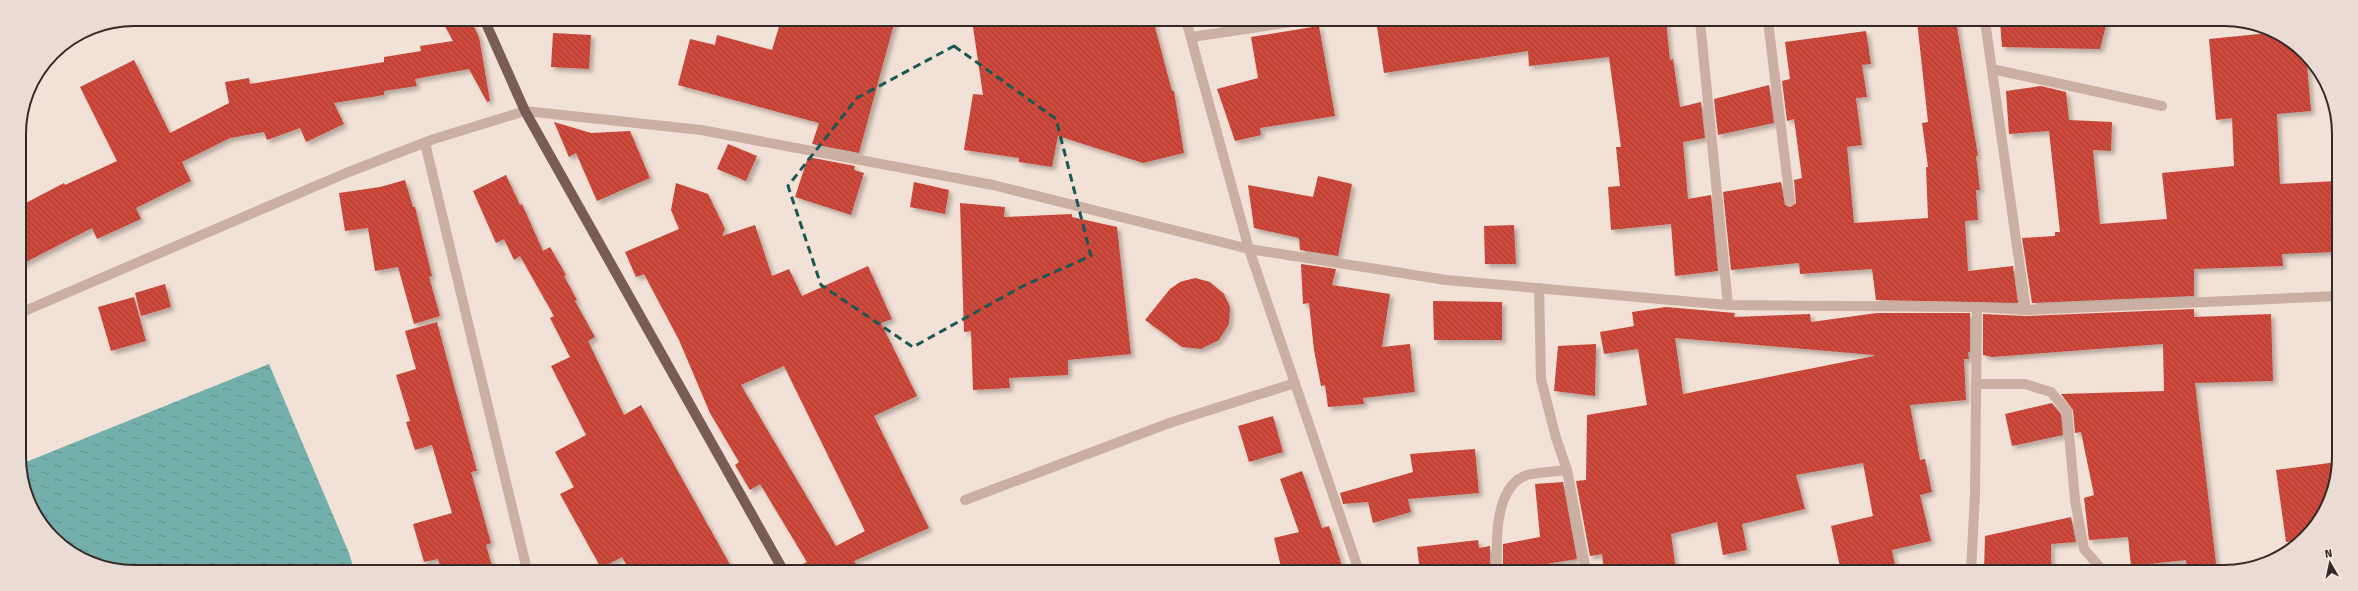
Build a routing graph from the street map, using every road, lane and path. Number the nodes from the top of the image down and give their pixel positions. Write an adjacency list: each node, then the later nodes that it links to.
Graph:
1 (487, 26): 10 (main road)
2 (1188, 26): 7 (street)
3 (1264, 26): 7 (street)
4 (1700, 26): 16 (street)
5 (1769, 26): 12 (street)
6 (1986, 26): 8 (street)
7 (1192, 37): 13 (street)
8 (1992, 69): 9 (street); 19 (street)
9 (2162, 106)
10 (525, 111): 11 (street); 13 (street); 25 (main road)
11 (425, 143): 18 (street); 24 (street)
12 (1790, 201)
13 (1249, 249): 14 (street); 20 (street)
14 (1538, 288): 16 (street); 22 (street)
15 (2332, 296): 19 (street)
16 (1728, 305): 17 (street)
17 (1976, 307): 19 (street); 21 (street)
18 (26, 310)
19 (2026, 310)
20 (1295, 383): 23 (street); 26 (street)
21 (1976, 384): 29 (street); 30 (street)
22 (1567, 470): 27 (street); 28 (street)
23 (965, 500)
24 (526, 565)
25 (780, 565)
26 (1357, 565)
27 (1497, 565)
28 (1585, 565)
29 (1971, 565)
30 (2097, 565)

